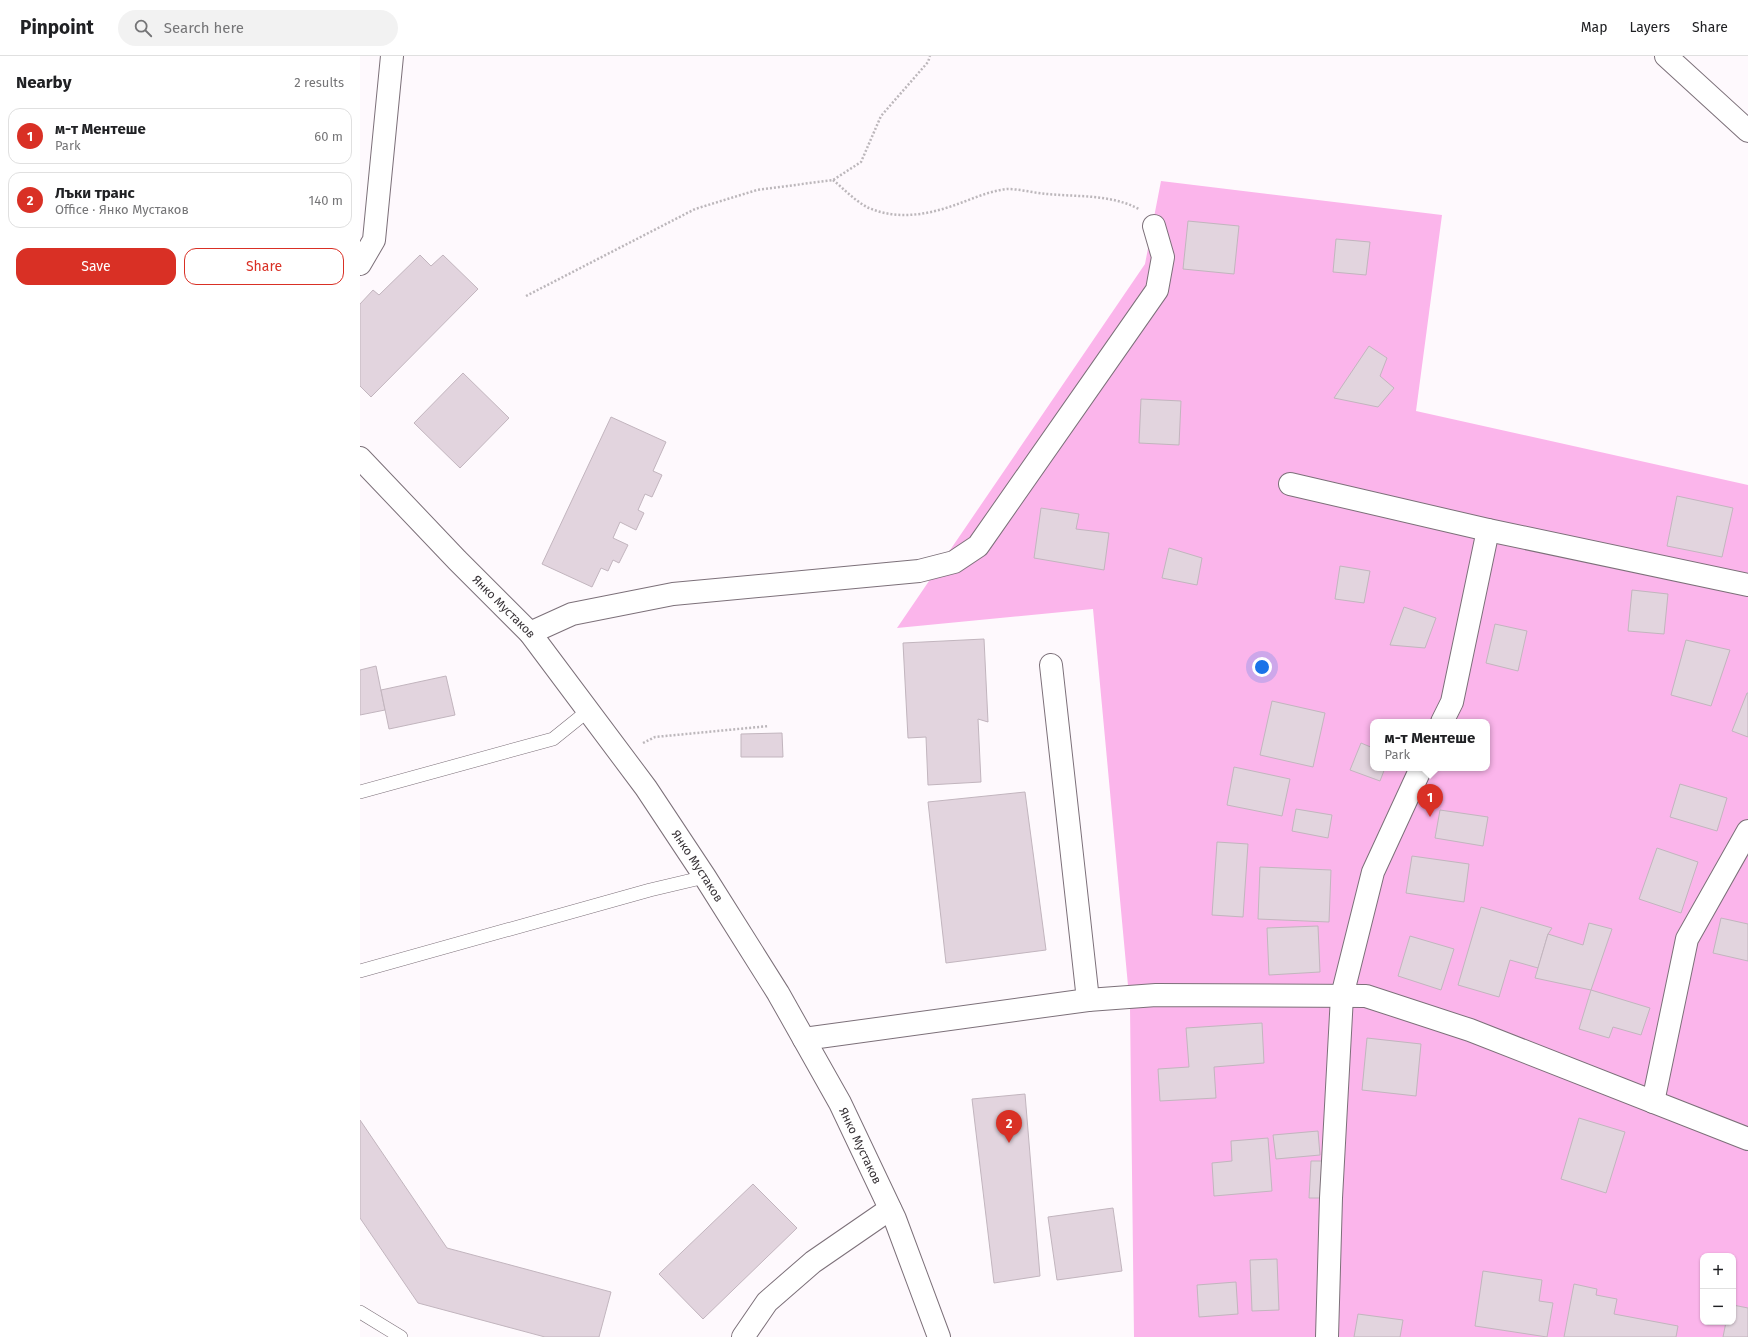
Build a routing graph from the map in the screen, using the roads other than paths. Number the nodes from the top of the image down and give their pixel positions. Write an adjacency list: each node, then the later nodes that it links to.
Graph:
1 (392, 56): 5 (street)
2 (1666, 56): 3 (street)
3 (1748, 131)
4 (1154, 226): 10 (street)
5 (360, 264)
6 (360, 458): 10 (street, Янко Мустаков)
7 (1290, 484): 8 (street)
8 (1488, 530): 9 (street); 13 (street)
9 (1748, 585)
10 (530, 633): 12 (street, Янко Мустаков)
11 (1051, 665): 20 (street)
12 (589, 710): 15 (lane); 17 (street, Янко Мустаков)
13 (1444, 719)
14 (1420, 771): 19 (street)
15 (360, 792)
16 (1748, 831): 22 (street)
17 (705, 876): 18 (lane); 21 (street, Янко Мустаков)
18 (360, 971)
19 (1342, 996): 20 (street); 22 (street); 29 (street)
20 (1088, 1000): 21 (street)
21 (804, 1038): 24 (street, Янко Мустаков)
22 (1653, 1102): 23 (street)
23 (1748, 1139)
24 (890, 1209): 27 (street); 28 (street, Янко Мустаков)
25 (360, 1312): 26 (lane)
26 (401, 1337)
27 (743, 1337)
28 (939, 1337)
29 (1327, 1337)

